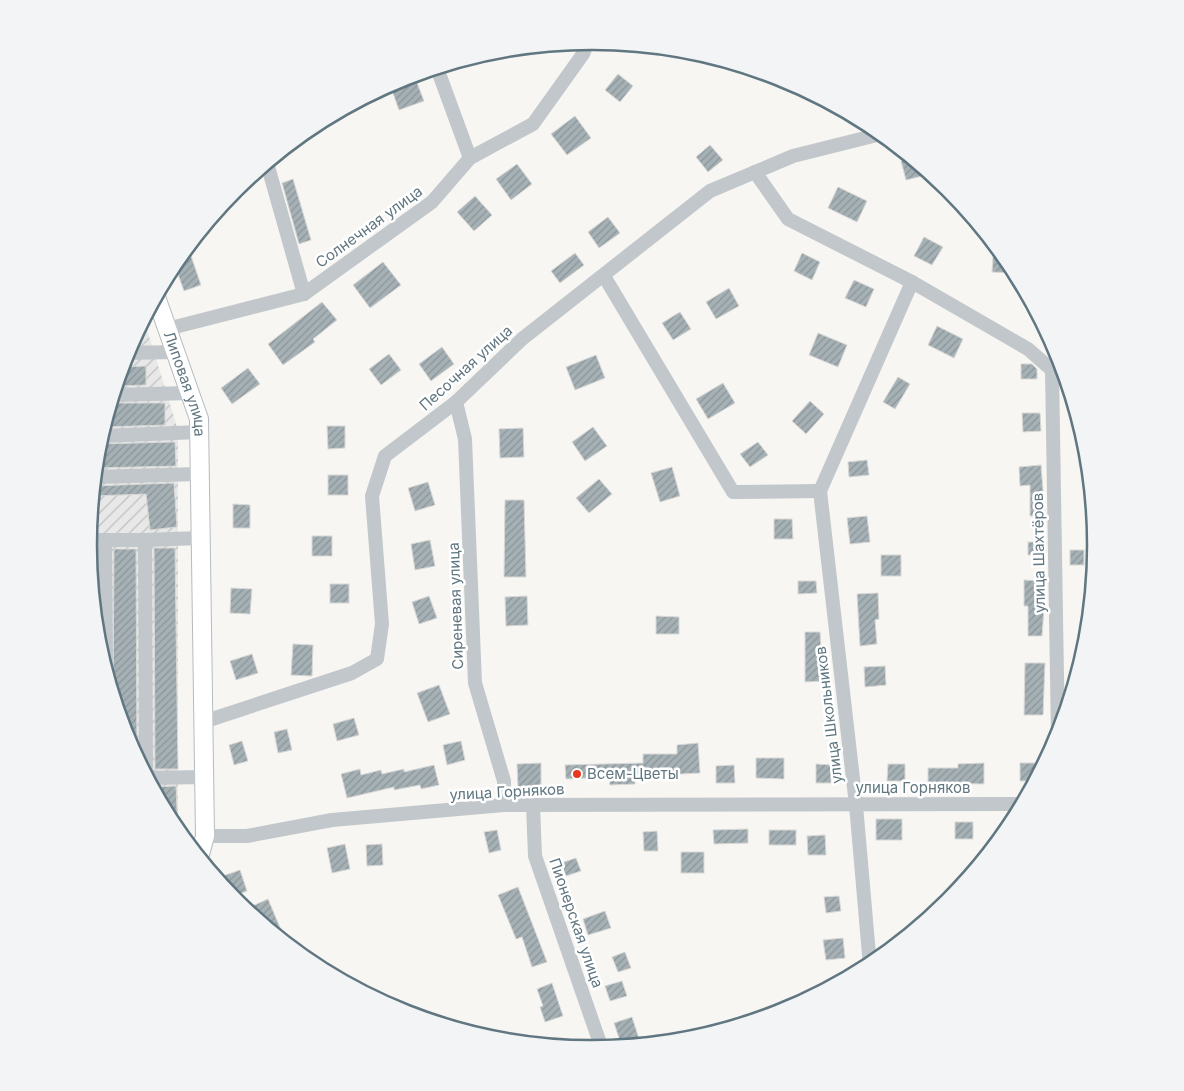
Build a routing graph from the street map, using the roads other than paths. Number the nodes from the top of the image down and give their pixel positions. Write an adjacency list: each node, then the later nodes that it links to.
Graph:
1 (585, 50): 4 (street, Солнечная улица)
2 (439, 74): 4 (street)
3 (871, 137): 6 (street, Песочная улица)
4 (470, 158): 9 (street, Солнечная улица)
5 (269, 170): 9 (street)
6 (756, 172): 7 (street, Песочная улица); 8 (street)
7 (604, 276): 16 (street, Песочная улица); 21 (street)
8 (912, 282): 21 (street); 27 (street, улица Шахтёров)
9 (304, 294): 11 (street, Солнечная улица)
10 (157, 309): 11 (main road, Липовая улица)
11 (168, 329): 12 (main road, Липовая улица)
12 (176, 352): 13 (street); 14 (main road, Липовая улица)
13 (135, 354)
14 (190, 393): 15 (street); 17 (main road, Липовая улица)
15 (120, 395)
16 (456, 402): 28 (street, Песочная улица); 33 (street, Сиреневая улица)
17 (199, 432): 18 (street); 19 (main road, Липовая улица)
18 (109, 436)
19 (198, 474): 20 (street); 22 (main road, Липовая улица)
20 (102, 478)
21 (820, 492): 35 (street, улица Школьников)
22 (199, 538): 25 (street); 28 (main road, Липовая улица)
23 (97, 540): 24 (street)
24 (105, 540): 25 (street); 26 (street)
25 (145, 540): 29 (street)
26 (106, 640)
27 (1058, 714)
28 (203, 722): 31 (main road, Липовая улица)
29 (146, 761)
30 (154, 776): 31 (street)
31 (204, 777): 36 (main road, Липовая улица)
32 (1014, 804): 35 (street, улица Горняков)
33 (504, 805): 34 (street, улица Горняков); 36 (street, улица Горняков)
34 (533, 805): 35 (street, улица Горняков); 39 (street, Пионерская улица)
35 (856, 805): 38 (street, улица Школьников)
36 (205, 836): 37 (main road, Липовая улица)
37 (201, 850)
38 (869, 956)
39 (599, 1041)

